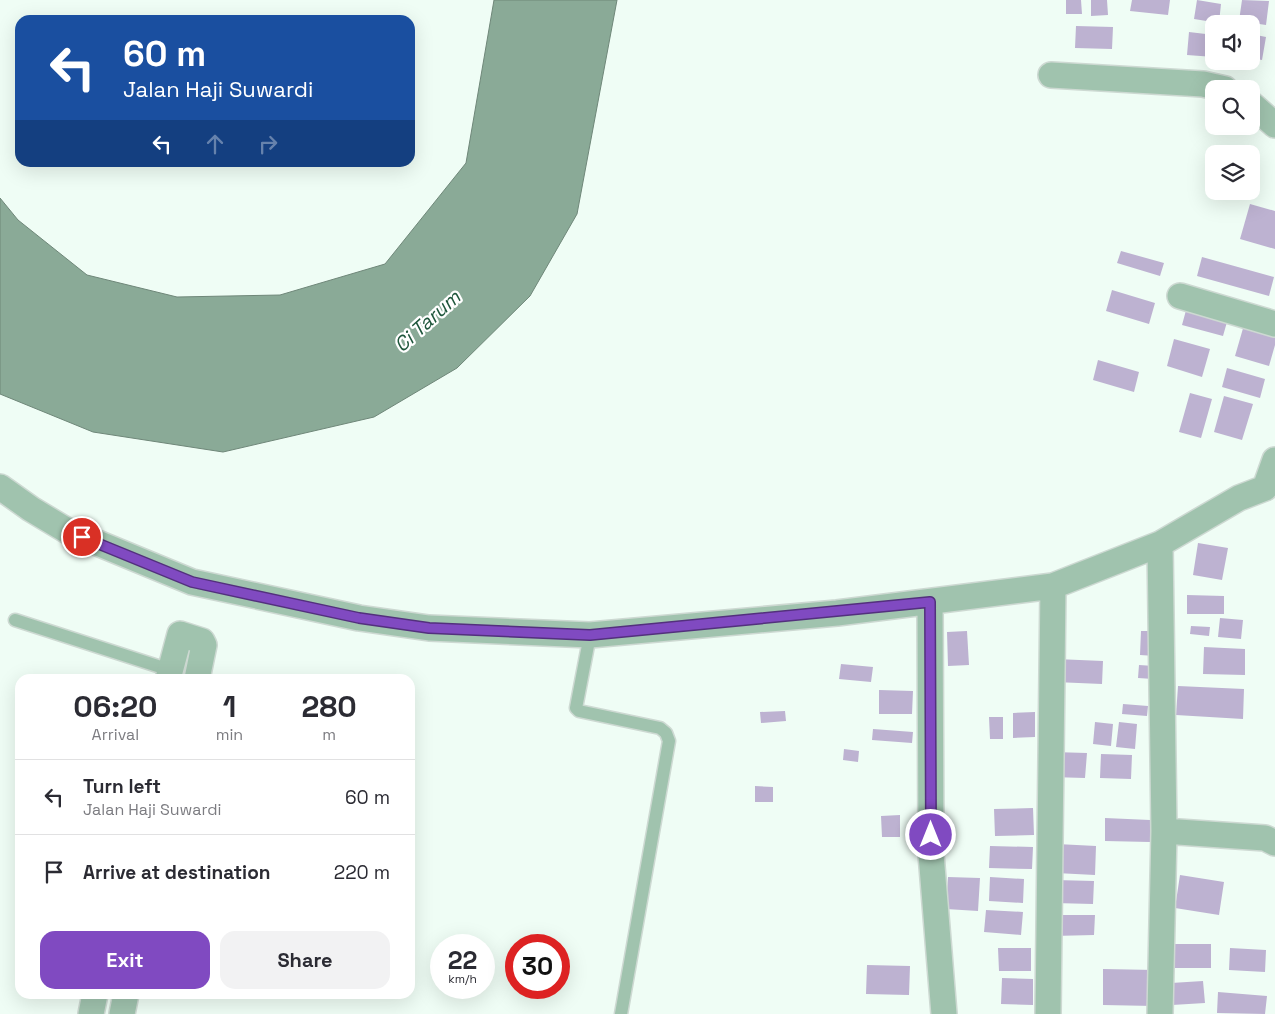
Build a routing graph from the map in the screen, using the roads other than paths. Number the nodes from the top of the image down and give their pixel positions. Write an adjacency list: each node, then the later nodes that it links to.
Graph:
1 (1051, 75): 2 (street)
2 (1205, 84)
3 (1260, 112): 4 (street)
4 (1275, 125)
5 (1180, 296): 6 (street)
6 (1275, 324)
7 (1275, 460): 9 (street)
8 (0, 487): 14 (street)
9 (1270, 489): 10 (street)
10 (1160, 544): 11 (street); 17 (street)
11 (1053, 586): 12 (street); 25 (street)
12 (930, 602): 14 (street); 24 (street)
13 (15, 620): 15 (lane)
14 (590, 635): 23 (lane)
15 (169, 674): 16 (street)
16 (198, 674)
17 (1164, 830): 18 (street); 26 (street)
18 (1275, 844)
19 (94, 999): 21 (street)
20 (125, 999): 22 (street)
21 (90, 1014)
22 (122, 1014)
23 (621, 1014)
24 (944, 1014)
25 (1048, 1014)
26 (1160, 1014)

